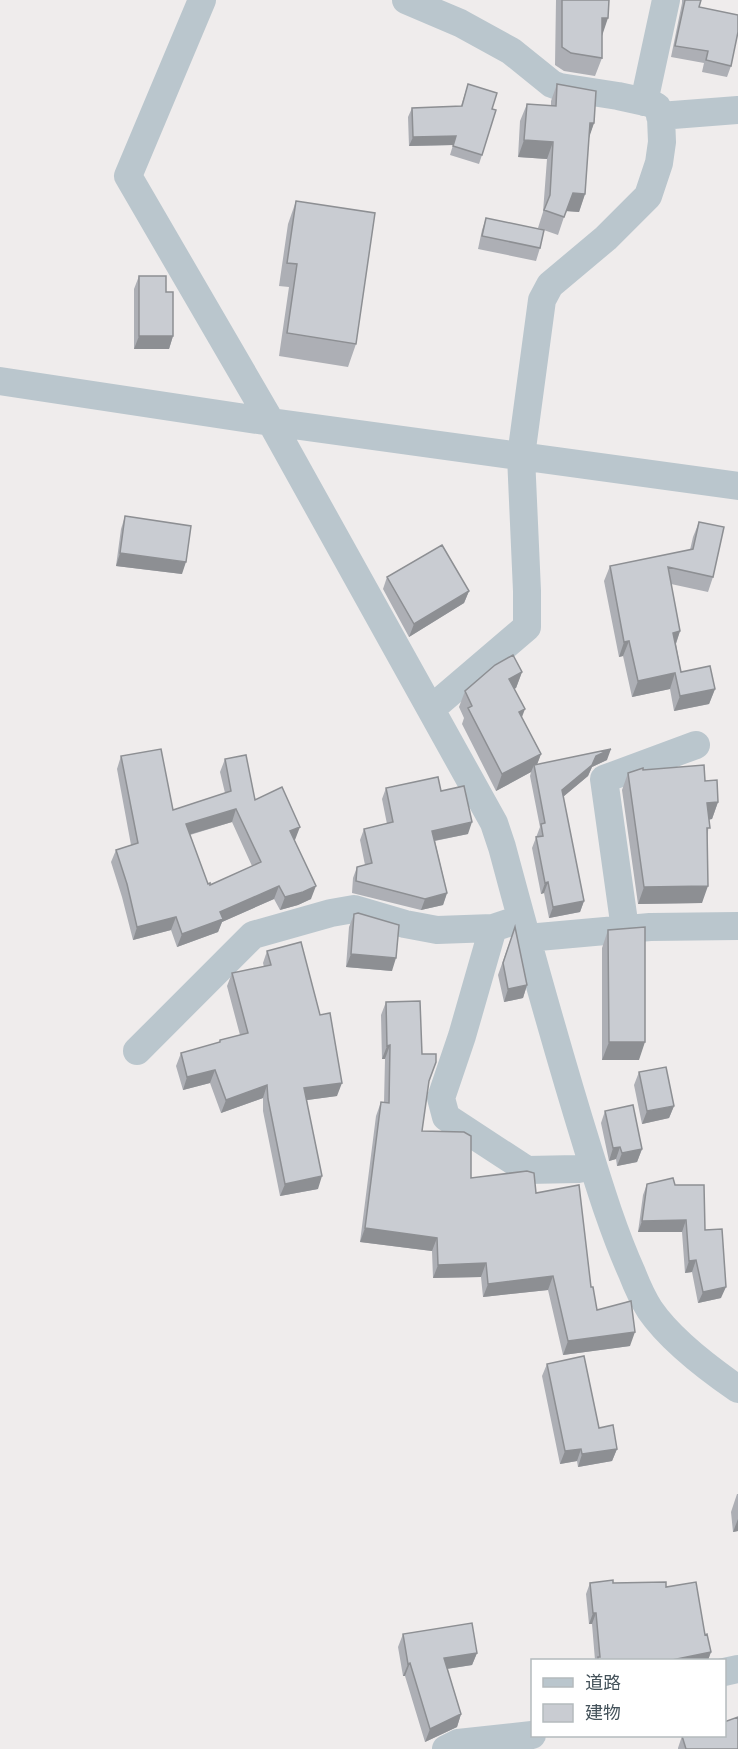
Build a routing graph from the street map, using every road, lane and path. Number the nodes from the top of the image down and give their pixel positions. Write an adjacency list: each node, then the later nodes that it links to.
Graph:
1 (202, 0): 7 (street)
2 (406, 0): 4 (street)
3 (666, 0): 4 (street)
4 (652, 109): 5 (street); 8 (street)
5 (738, 110)
6 (0, 381): 7 (street)
7 (271, 422): 8 (street); 10 (street)
8 (521, 456): 9 (street); 10 (street)
9 (738, 486)
10 (431, 709): 14 (street)
11 (696, 745): 15 (street)
12 (738, 926): 15 (street)
13 (493, 928): 14 (street); 16 (street); 17 (street)
14 (524, 928): 15 (street); 17 (street)
15 (626, 929)
16 (137, 1051)
17 (593, 1166): 18 (street)
18 (738, 1389)
19 (531, 1734): 20 (street)
20 (446, 1749)

